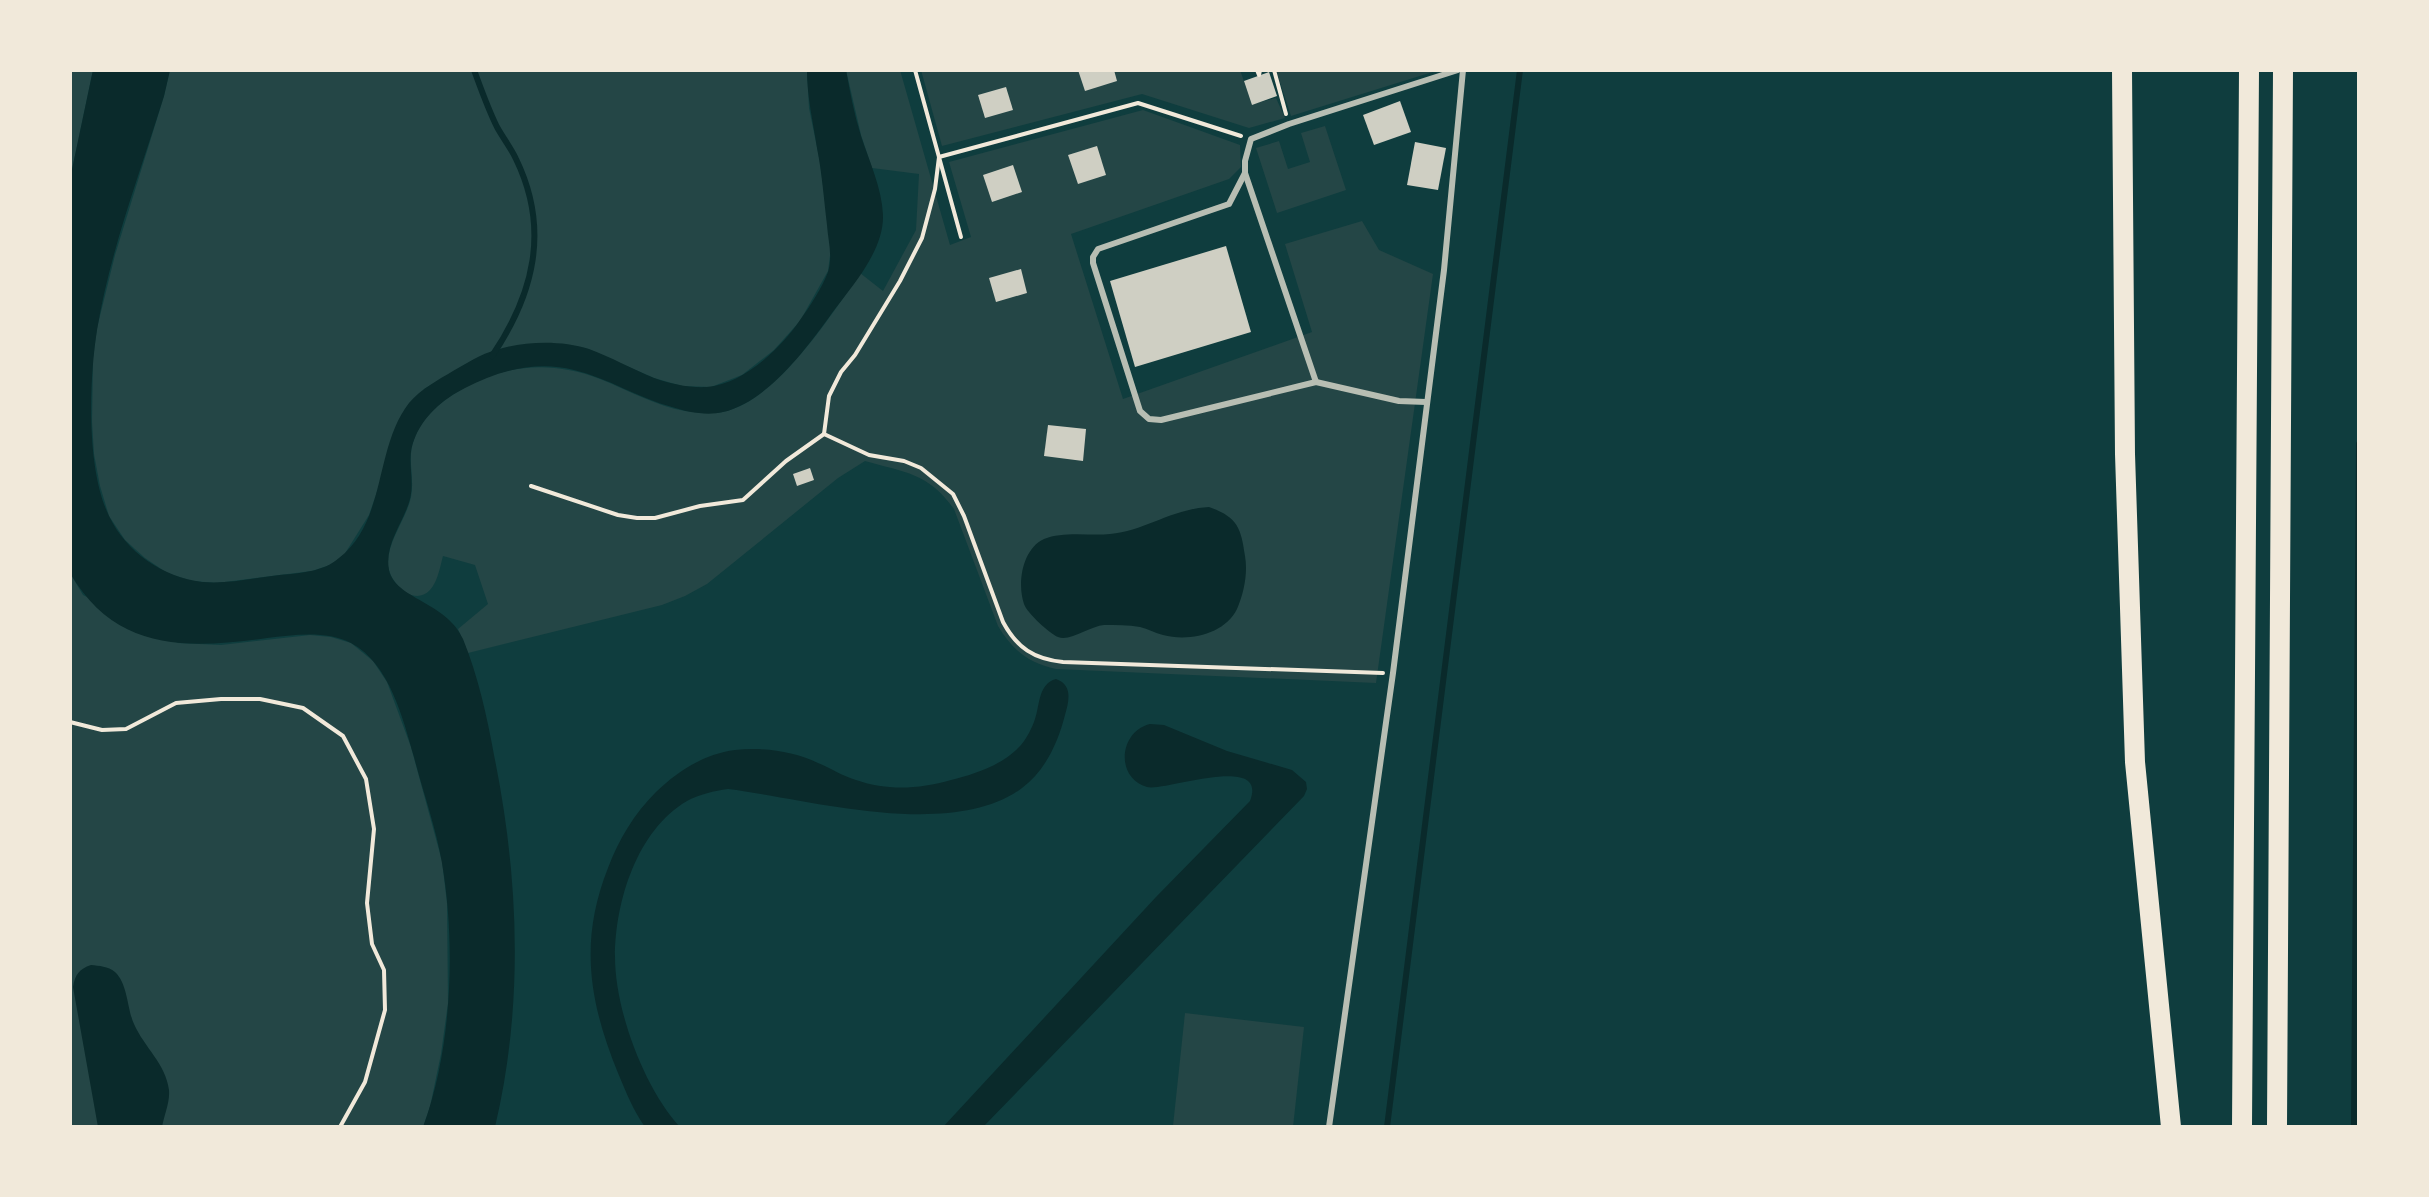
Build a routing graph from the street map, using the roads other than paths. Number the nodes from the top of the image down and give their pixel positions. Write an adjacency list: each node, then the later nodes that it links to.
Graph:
1 (1461, 70): 5 (lane); 7 (lane)
2 (2122, 70): 9 (highway)
3 (2249, 70): 10 (highway)
4 (2283, 70): 11 (highway)
5 (1245, 173): 6 (lane); 6 (lane)
6 (1316, 382): 7 (lane)
7 (1426, 402): 8 (lane)
8 (1329, 1127)
9 (2171, 1127)
10 (2242, 1127)
11 (2277, 1127)

